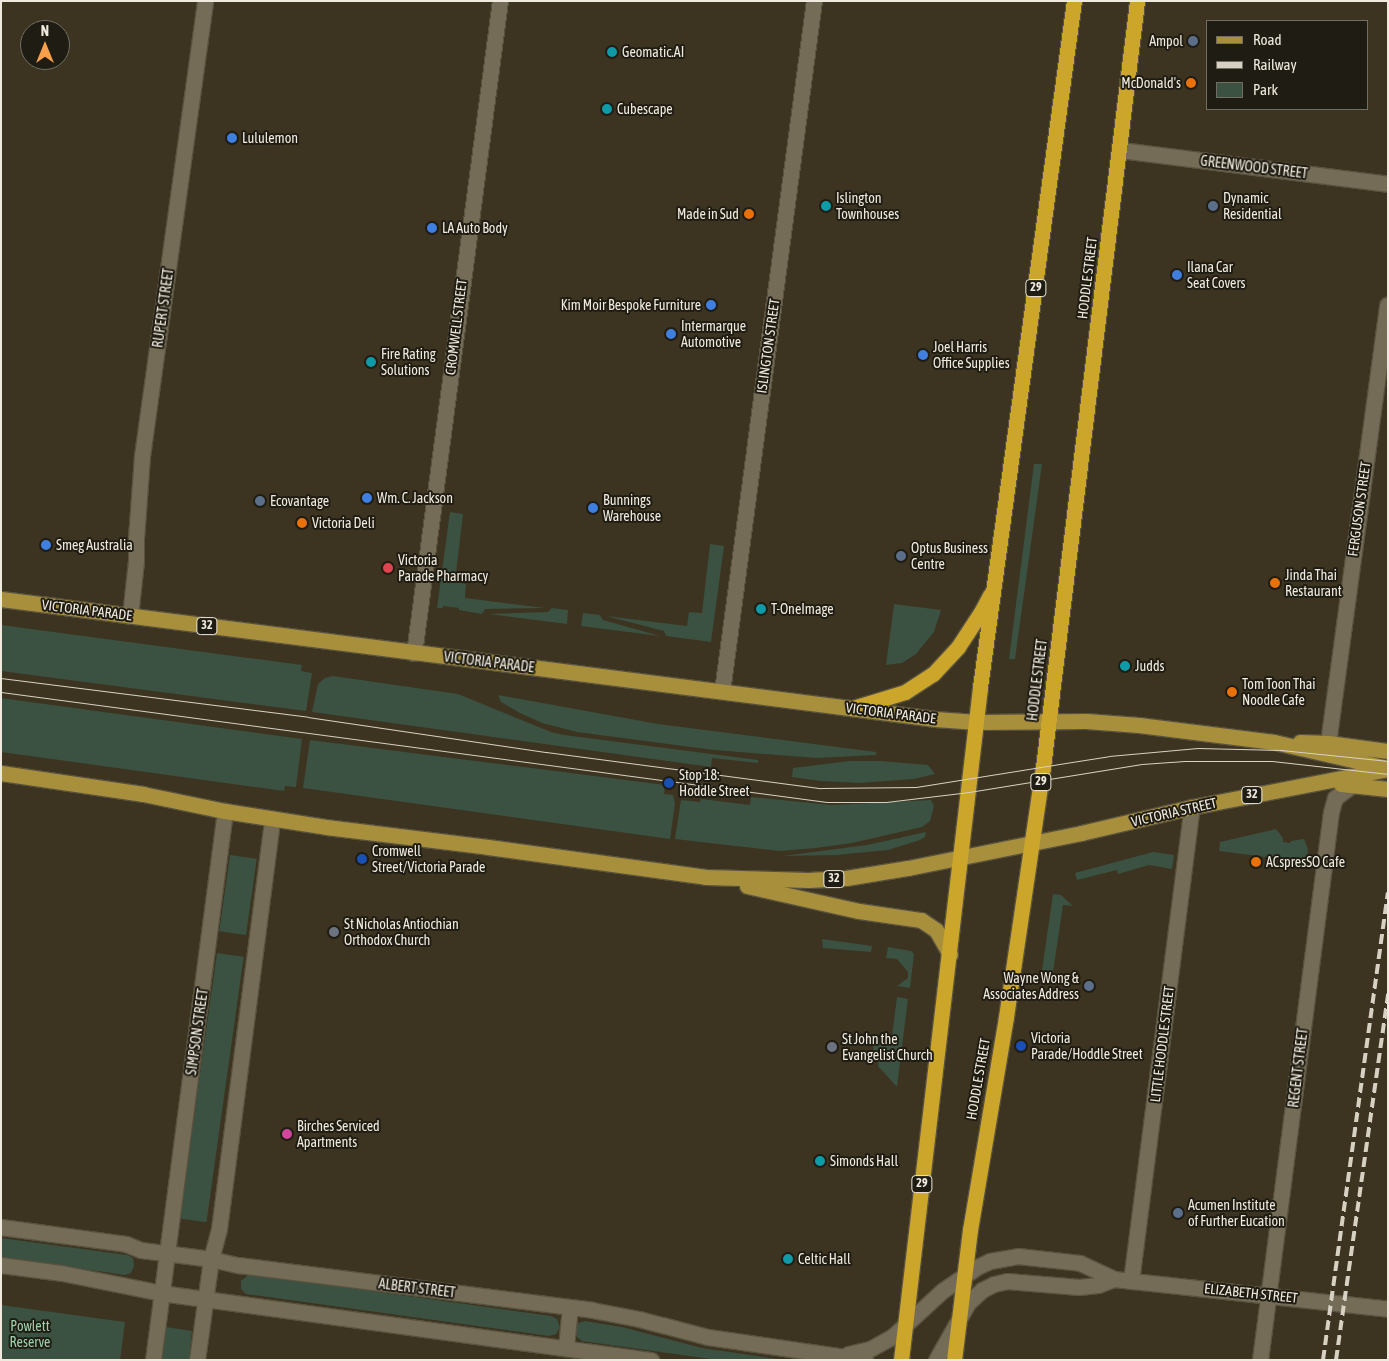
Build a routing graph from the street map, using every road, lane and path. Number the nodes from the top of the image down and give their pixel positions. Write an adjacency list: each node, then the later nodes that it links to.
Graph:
1 (205, 1): 11 (street, RUPERT STREET)
2 (500, 1): 12 (street, CROMWELL STREET)
3 (814, 1): 13 (street, ISLINGTON STREET)
4 (1074, 1): 9 (highway, 29)
5 (1137, 1): 6 (highway, HODDLE STREET / 29)
6 (1120, 150): 7 (street, GREENWOOD STREET); 15 (highway, HODDLE STREET / 29)
7 (1388, 184)
8 (1387, 305): 18 (street, FERGUSON STREET)
9 (997, 575): 14 (highway); 16 (highway, 29)
10 (1, 600): 11 (main road, VICTORIA PARADE / 32)
11 (130, 616): 12 (main road, VICTORIA PARADE / 32)
12 (414, 653): 13 (main road, VICTORIA PARADE / 32)
13 (722, 690): 14 (main road, VICTORIA PARADE / 32)
14 (853, 708): 16 (main road, VICTORIA PARADE / 32)
15 (1048, 720): 16 (main road, VICTORIA STREET / 32); 17 (main road, VICTORIA STREET / 32); 28 (highway, HODDLE STREET / 29)
16 (977, 722): 29 (highway, 29)
17 (1274, 742): 18 (main road, 32); 20 (main road, VICTORIA STREET / 32)
18 (1328, 742): 19 (main road, 32)
19 (1388, 751)
20 (1388, 769): 22 (main road, VICTORIA STREET / 32)
21 (1, 773): 26 (main road, 32)
22 (1312, 784): 23 (main road, 32); 25 (main road, VICTORIA STREET / 32)
23 (1352, 784): 24 (main road, 32); 40 (street, REGENT STREET)
24 (1388, 789)
25 (1192, 807): 28 (main road, VICTORIA STREET / 32); 38 (street, LITTLE HODDLE STREET)
26 (225, 811): 27 (main road, 32); 33 (street, SIMPSON STREET)
27 (272, 818): 30 (main road, 32); 34 (street)
28 (1031, 842): 29 (main road, VICTORIA STREET / 32); 36 (highway, HODDLE STREET / 29)
29 (960, 856): 30 (main road, 32); 31 (highway, 29)
30 (706, 877): 31 (main road)
31 (950, 954): 45 (highway, 29)
32 (1, 1227): 33 (street, ALBERT STREET)
33 (168, 1253): 34 (street, ALBERT STREET); 39 (street, SIMPSON STREET)
34 (211, 1258): 41 (street); 42 (street, ALBERT STREET)
35 (1, 1265): 39 (street)
36 (965, 1275): 37 (street, ELIZABETH STREET); 44 (highway, HODDLE STREET / 29); 45 (street, ELIZABETH STREET)
37 (1114, 1278): 38 (street, ELIZABETH STREET); 44 (street, ELIZABETH STREET)
38 (1131, 1280): 40 (street, ELIZABETH STREET)
39 (161, 1292): 41 (street); 48 (street)
40 (1269, 1295): 43 (street, ELIZABETH STREET); 55 (street, REGENT STREET)
41 (205, 1298): 46 (street); 49 (street)
42 (570, 1307): 46 (street); 47 (street, ALBERT STREET)
43 (1388, 1309)
44 (960, 1316): 53 (street); 54 (highway, HODDLE STREET / 29)
45 (905, 1326): 47 (street, ALBERT STREET); 52 (highway, 29)
46 (566, 1347): 50 (street)
47 (831, 1355): 51 (street, ALBERT STREET)
48 (153, 1360)
49 (197, 1360)
50 (651, 1360)
51 (865, 1360)
52 (901, 1360)
53 (936, 1360)
54 (954, 1360)
55 (1260, 1360)

